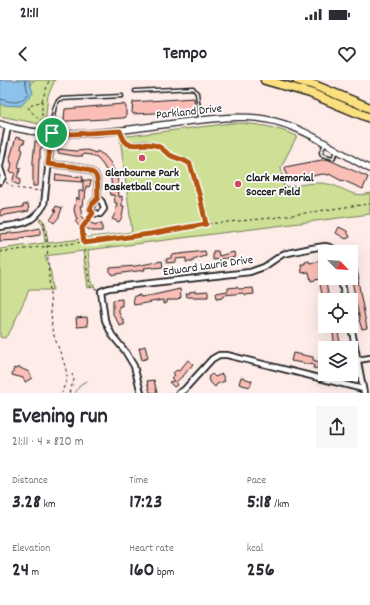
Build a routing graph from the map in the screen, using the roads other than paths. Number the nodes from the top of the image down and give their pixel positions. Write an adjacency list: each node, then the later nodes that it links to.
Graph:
1 (265, 80): 6 (highway)
2 (297, 80): 5 (highway)
3 (135, 91): 7 (lane)
4 (122, 96): 11 (lane)
5 (370, 108)
6 (370, 118)
7 (200, 120): 10 (street, Parkland Drive); 12 (street, Parkland Drive)
8 (0, 124): 9 (street, Parkland Drive)
9 (8, 127): 11 (street, Parkland Drive); 16 (street)
10 (120, 131): 11 (street, Parkland Drive); 13 (lane)
11 (52, 133): 15 (street)
12 (325, 144): 14 (street, Parkland Drive); 14 (lane)
13 (156, 145)
14 (338, 151): 17 (street, Parkland Drive)
15 (48, 164): 19 (street); 20 (street)
16 (0, 167): 18 (street)
17 (370, 169)
18 (1, 180)
19 (98, 198): 19 (street)
20 (0, 227)
21 (318, 248): 25 (street, Edward Laurie Drive)
22 (370, 358): 23 (street)
23 (358, 360): 24 (street)
24 (363, 391): 26 (street)
25 (141, 393)
26 (179, 393)

